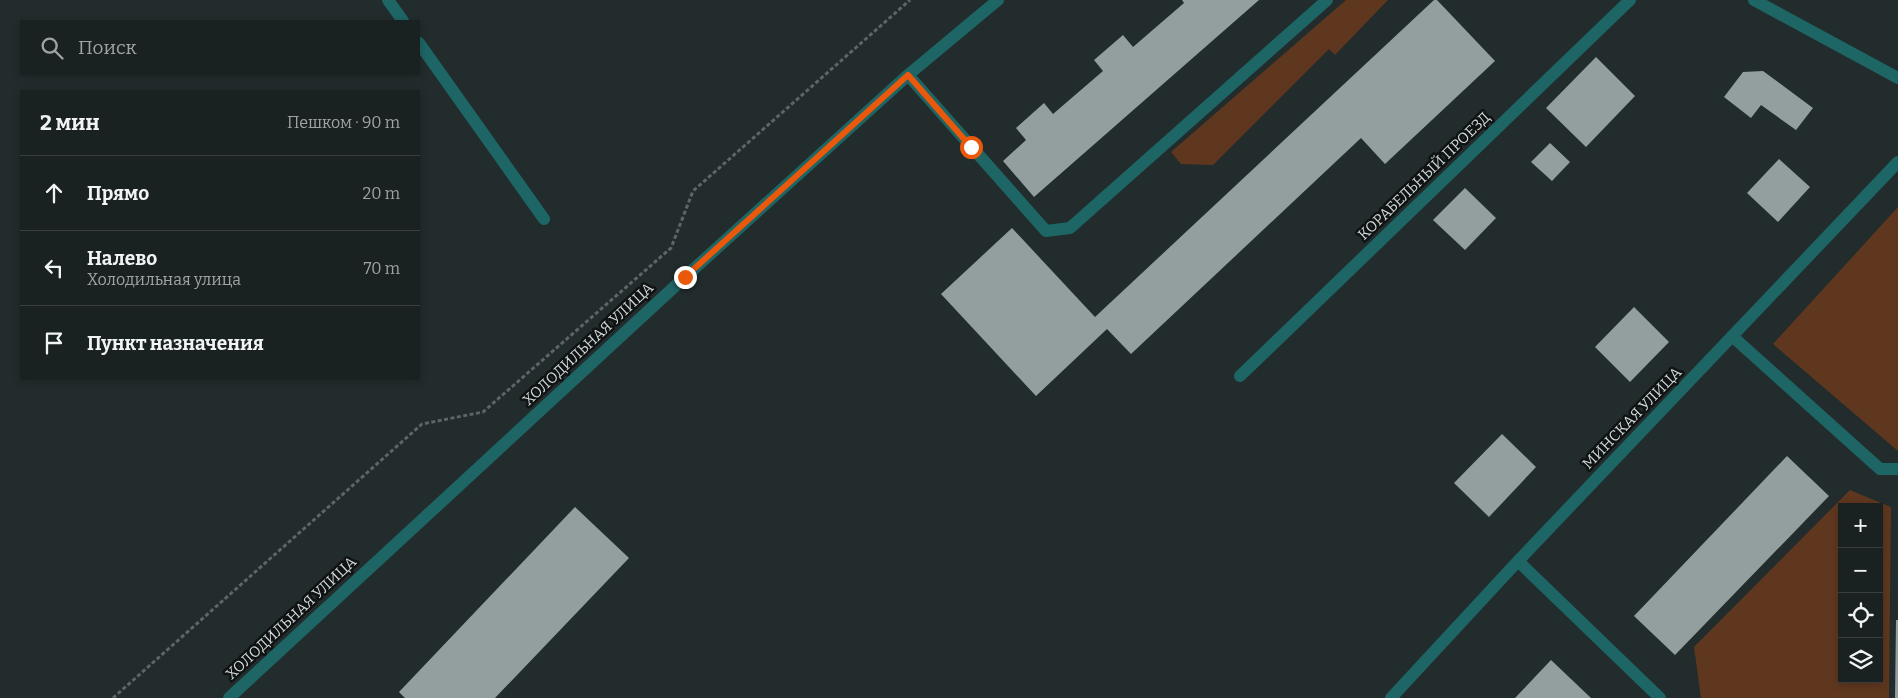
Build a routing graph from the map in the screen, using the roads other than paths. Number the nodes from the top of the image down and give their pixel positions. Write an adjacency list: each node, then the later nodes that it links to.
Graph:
1 (388, 0): 6 (street)
2 (998, 0): 8 (street, ХОЛОДИЛЬНАЯ УЛИЦА)
3 (1327, 0): 8 (street)
4 (1630, 0): 13 (street, КОРАБЕЛЬНЫЙ ПРОЕЗД)
5 (1754, 0): 9 (street)
6 (402, 20)
7 (420, 44): 11 (street)
8 (908, 75): 16 (street, ХОЛОДИЛЬНАЯ УЛИЦА)
9 (1898, 78)
10 (1898, 162): 12 (street, МИНСКАЯ УЛИЦА)
11 (544, 219)
12 (1732, 336): 14 (street); 15 (street, МИНСКАЯ УЛИЦА)
13 (1240, 376)
14 (1898, 469)
15 (1518, 561): 17 (street, МИНСКАЯ УЛИЦА); 18 (street)
16 (229, 698)
17 (1391, 698)
18 (1660, 698)

